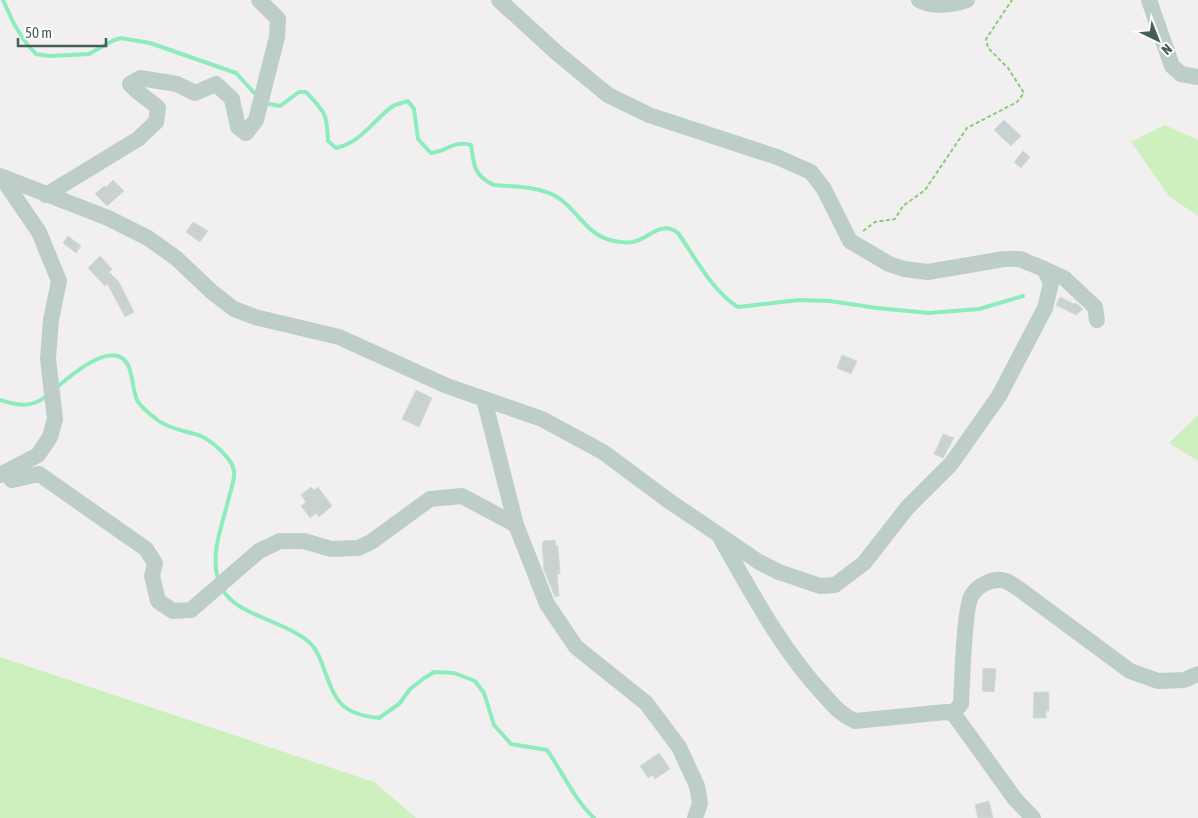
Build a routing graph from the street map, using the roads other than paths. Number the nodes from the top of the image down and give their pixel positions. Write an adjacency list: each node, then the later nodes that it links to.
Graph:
1 (259, 0): 8 (street)
2 (499, 0): 9 (street)
3 (919, 0): 4 (street)
4 (967, 0)
5 (1149, 0): 6 (street)
6 (1198, 77)
7 (1, 177): 8 (street); 12 (street)
8 (46, 195): 11 (street)
9 (1044, 269): 10 (street); 14 (street)
10 (1097, 320)
11 (484, 399): 13 (street); 14 (street)
12 (3, 474): 13 (street)
13 (516, 525): 17 (street)
14 (719, 535): 16 (street)
15 (1198, 674): 16 (street)
16 (953, 713): 18 (street)
17 (695, 818)
18 (1033, 818)

